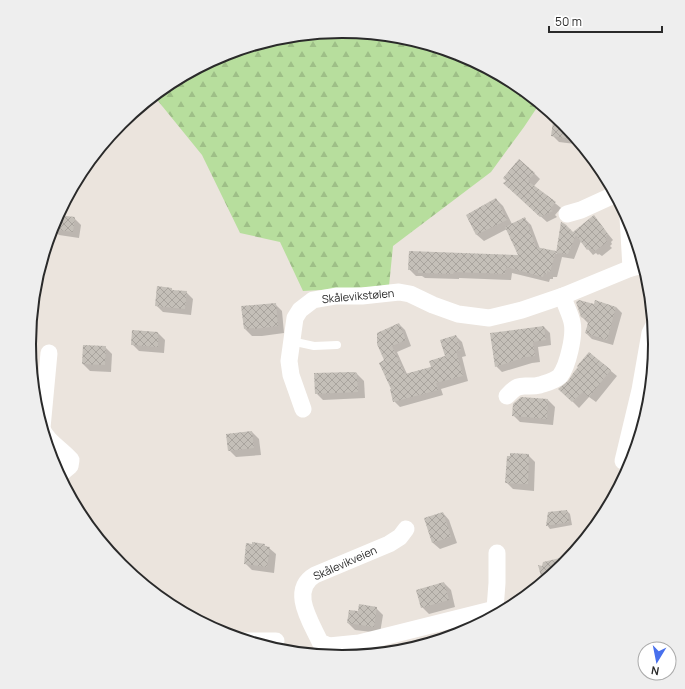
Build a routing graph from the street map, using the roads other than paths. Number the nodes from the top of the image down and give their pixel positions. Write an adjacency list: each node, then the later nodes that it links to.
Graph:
1 (611, 196): 2 (street)
2 (567, 214)
3 (635, 252): 4 (street, Skålevikstølen)
4 (638, 267): 5 (street, Skålevikstølen)
5 (563, 296): 7 (street, Skålevikstølen); 10 (street)
6 (649, 340): 14 (street)
7 (291, 341): 8 (lane); 11 (street, Skålevikstølen)
8 (337, 345)
9 (49, 352): 12 (street)
10 (507, 396)
11 (303, 409)
12 (44, 412)
13 (52, 443): 15 (street)
14 (623, 461)
15 (64, 471)
16 (406, 529): 20 (street, Skålevikveien)
17 (498, 553): 21 (street, Skålevikveien)
18 (263, 641): 19 (street)
19 (276, 641)
20 (329, 650)
21 (335, 651)

